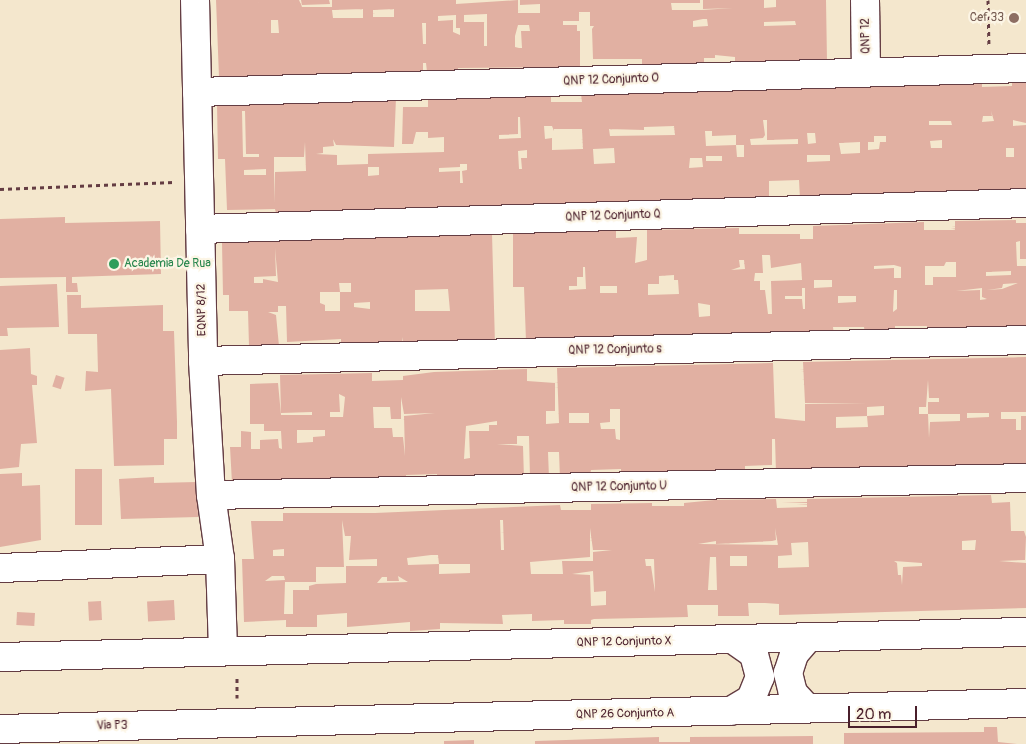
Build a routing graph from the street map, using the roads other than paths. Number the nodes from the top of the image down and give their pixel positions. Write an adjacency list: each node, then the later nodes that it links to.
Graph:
1 (195, 0): 5 (street, EQNP 8/12)
2 (865, 0): 4 (street, QNP 12)
3 (1026, 68): 4 (street, QNP 12 Conjunto O)
4 (866, 72): 5 (street, QNP 12 Conjunto O)
5 (197, 92): 7 (street, EQNP 8/12)
6 (1026, 203): 7 (street, QNP 12 Conjunto Q)
7 (200, 229): 9 (street, EQNP 8/12)
8 (1026, 340): 9 (street, QNP 12 Conjunto s)
9 (204, 361): 11 (street, EQNP 8/12)
10 (1026, 478): 11 (street, QNP 12 Conjunto U)
11 (212, 495): 12 (street, EQNP 8/12)
12 (220, 560): 13 (street); 17 (street, EQNP 8/12)
13 (0, 568)
14 (1026, 632): 15 (street, QNP 12 Conjunto X)
15 (807, 639): 16 (street, QNP 12 Conjunto X); 20 (street)
16 (734, 640): 17 (street, QNP 12 Conjunto X); 21 (street)
17 (230, 651): 18 (street)
18 (0, 657)
19 (1026, 703): 20 (street, QNP 26 Conjunto A)
20 (807, 708): 21 (street, QNP 26 Conjunto A)
21 (730, 711): 23 (street, QNP 26 Conjunto A)
22 (0, 729): 23 (street, Via P3)
23 (228, 731)

